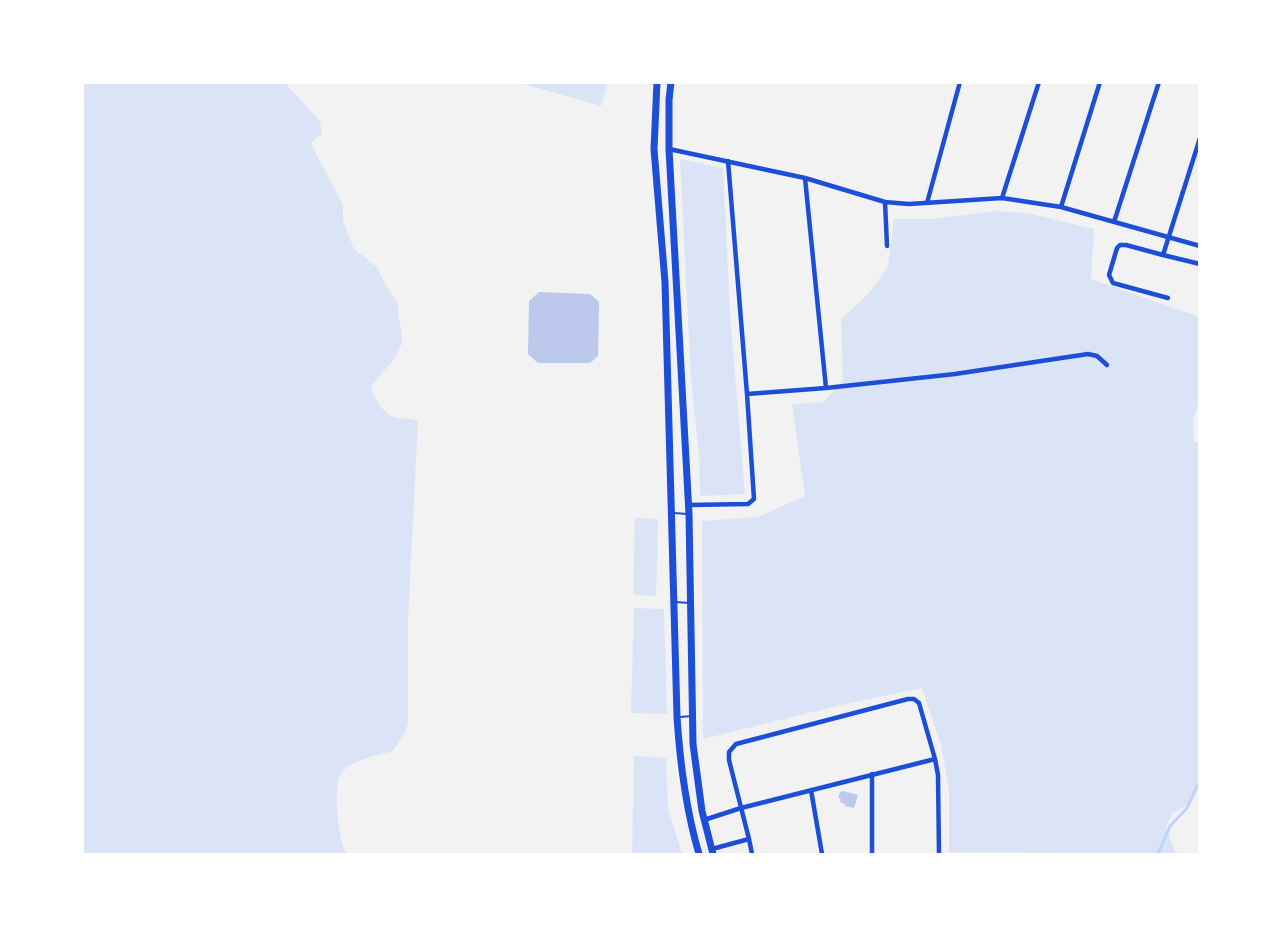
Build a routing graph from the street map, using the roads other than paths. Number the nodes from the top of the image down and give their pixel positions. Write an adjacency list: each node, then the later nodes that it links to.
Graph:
1 (657, 82): 19 (highway)
2 (671, 82): 8 (highway)
3 (960, 82): 13 (street)
4 (1039, 82): 11 (street)
5 (1100, 82): 14 (street)
6 (1159, 82): 15 (street)
7 (1200, 138): 16 (street)
8 (669, 148): 9 (street); 20 (highway)
9 (728, 161): 10 (street); 28 (street)
10 (805, 178): 12 (street); 27 (street)
11 (1002, 198): 13 (street); 14 (street)
12 (885, 202): 13 (street); 17 (street)
13 (927, 203)
14 (1061, 207): 15 (street)
15 (1114, 222): 16 (street)
16 (1167, 237): 18 (street); 21 (street)
17 (887, 246)
18 (1200, 246)
19 (662, 251): 20 (lane); 24 (highway)
20 (676, 252): 25 (highway)
21 (1163, 255): 22 (street); 23 (street)
22 (1200, 264)
23 (1168, 298)
24 (666, 301): 25 (highway); 29 (highway)
25 (677, 301): 30 (highway)
26 (1107, 366): 27 (street)
27 (826, 388): 28 (street)
28 (747, 394): 31 (street)
29 (669, 406): 30 (lane); 32 (highway)
30 (684, 406): 31 (highway)
31 (688, 505): 33 (highway)
32 (671, 513): 33 (lane); 34 (highway)
33 (689, 514): 35 (highway)
34 (674, 602): 35 (lane); 37 (highway)
35 (690, 603): 36 (highway)
36 (692, 716): 37 (lane); 39 (highway)
37 (677, 717): 38 (highway)
38 (679, 744): 39 (lane); 47 (highway)
39 (693, 744): 44 (highway)
40 (935, 759): 41 (street); 43 (street); 51 (street)
41 (872, 774): 42 (street); 50 (street)
42 (811, 790): 43 (street); 49 (street)
43 (741, 808): 44 (street); 45 (street)
44 (704, 820): 46 (highway)
45 (749, 839): 46 (street); 48 (street)
46 (713, 852): 47 (highway)
47 (699, 854)
48 (752, 855)
49 (822, 855)
50 (872, 855)
51 (939, 855)

